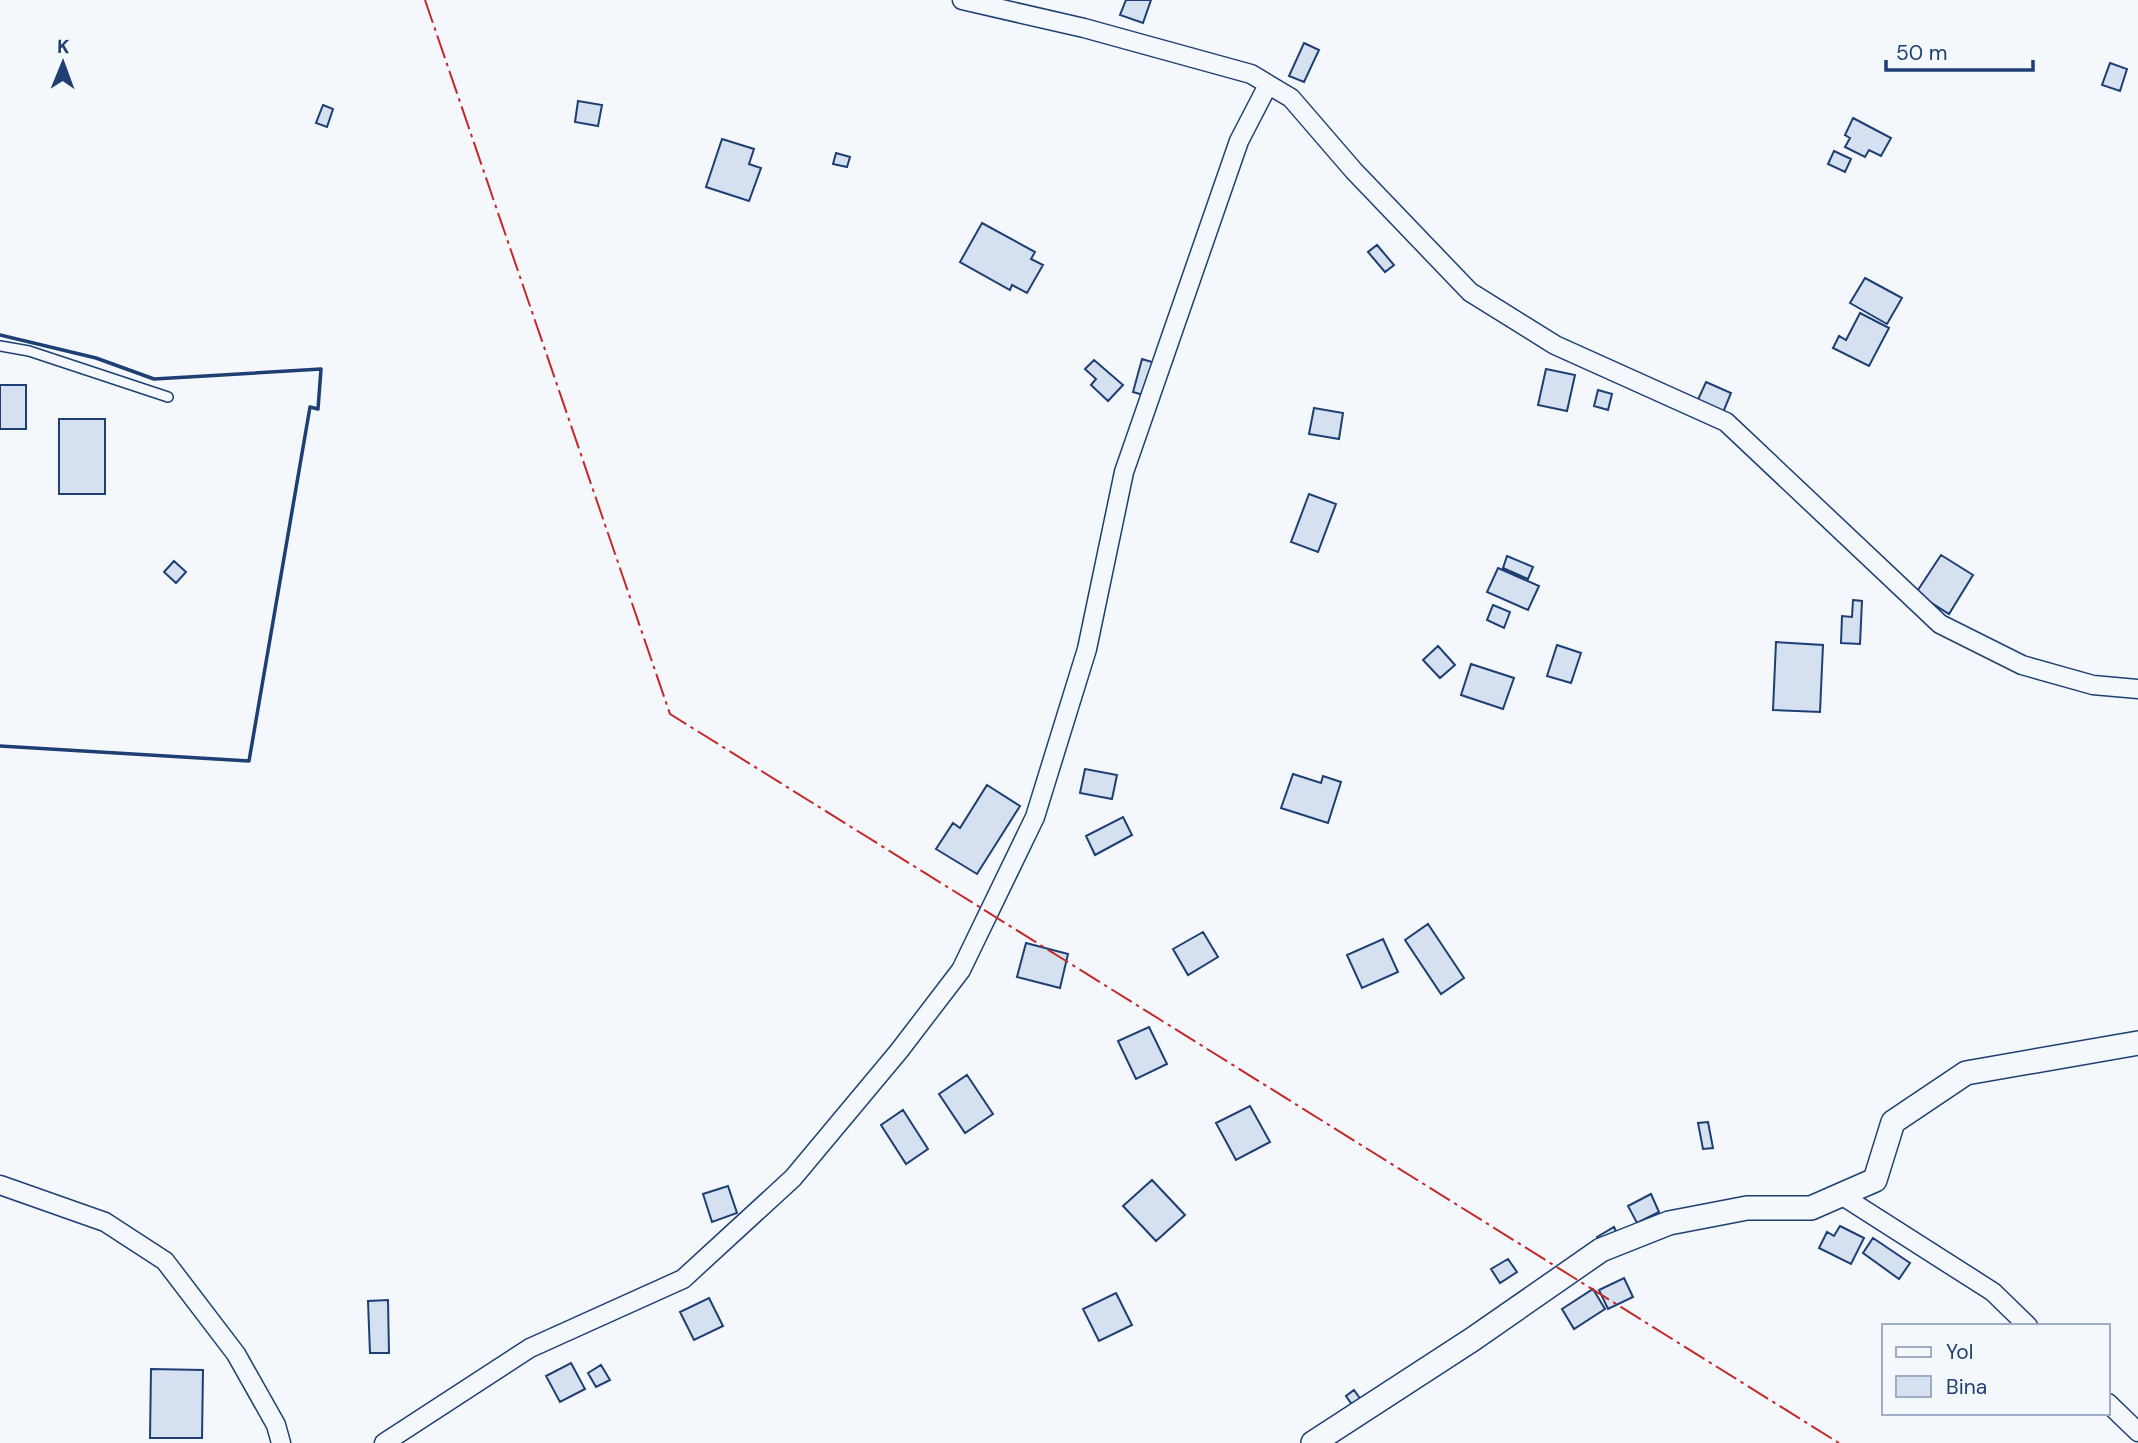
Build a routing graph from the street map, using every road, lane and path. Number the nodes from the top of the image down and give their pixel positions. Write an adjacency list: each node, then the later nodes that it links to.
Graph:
1 (962, 0): 2 (street)
2 (1268, 85): 5 (street); 13 (street)
3 (0, 346): 4 (lane)
4 (168, 397)
5 (2138, 689)
6 (2138, 1043): 8 (street)
7 (0, 1185): 12 (street)
8 (1841, 1195): 9 (street); 14 (street)
9 (2026, 1324)
10 (2110, 1405): 11 (street)
11 (2138, 1432)
12 (281, 1443)
13 (384, 1443)
14 (1313, 1443)

